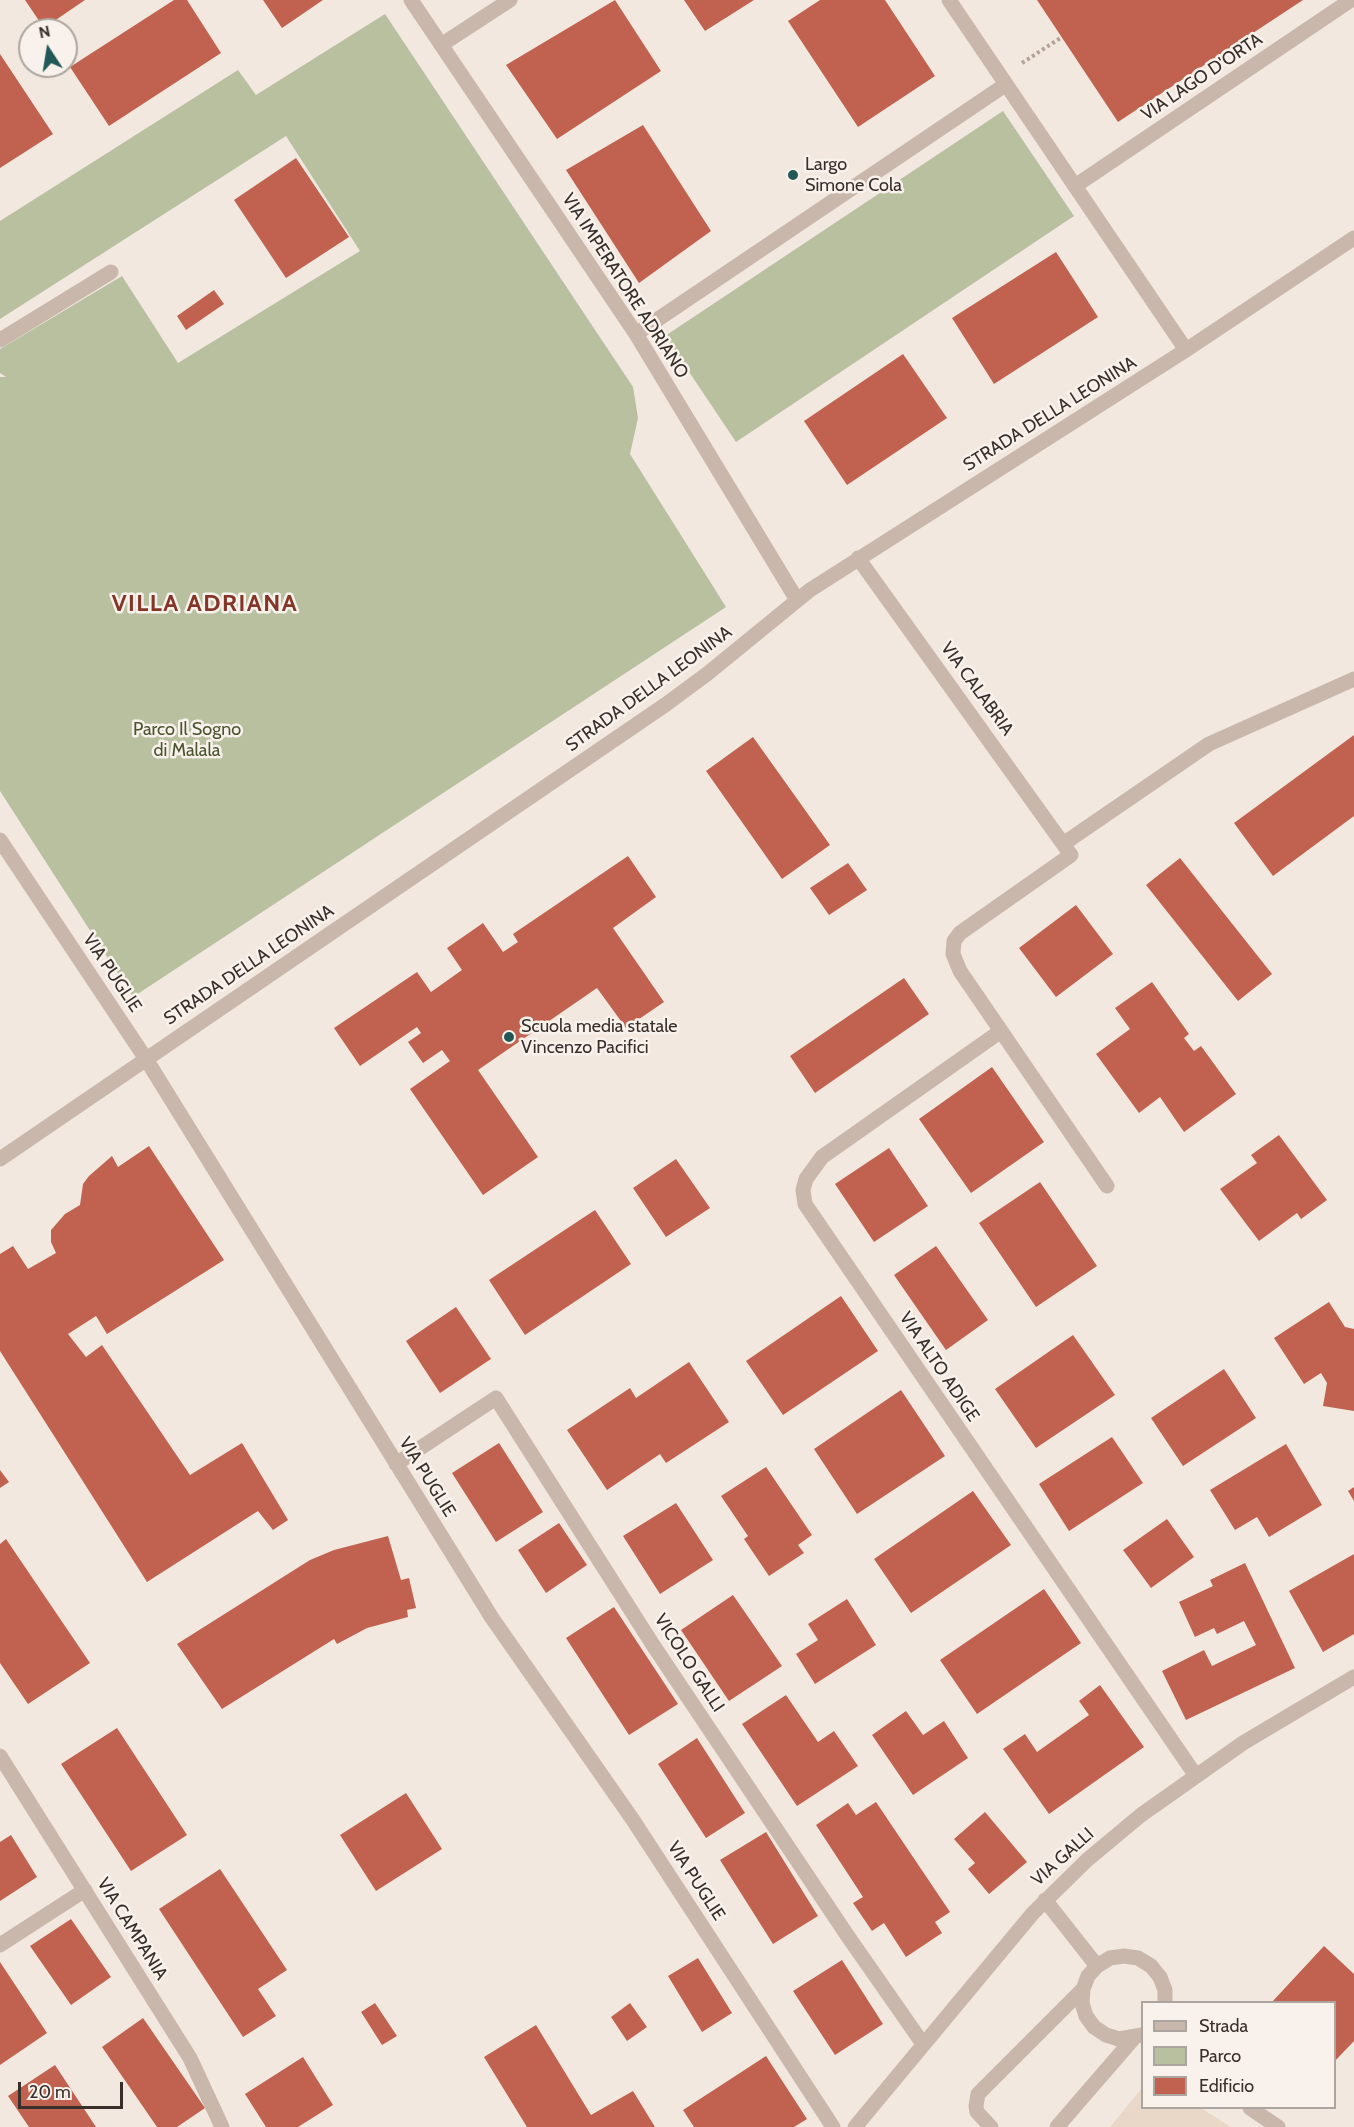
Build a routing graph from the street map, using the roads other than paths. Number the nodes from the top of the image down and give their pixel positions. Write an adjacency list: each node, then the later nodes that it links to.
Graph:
1 (411, 0): 5 (street, VIA IMPERATORE ADRIANO)
2 (510, 0): 5 (street)
3 (949, 0): 6 (street)
4 (1351, 0): 7 (street, VIA LAGO D'ORTA)
5 (441, 45): 10 (street, VIA IMPERATORE ADRIANO)
6 (1003, 81): 7 (street); 10 (street)
7 (1075, 186): 12 (street)
8 (1354, 238): 12 (street, STRADA DELLA LEONINA)
9 (111, 272): 11 (street)
10 (636, 334): 14 (street, VIA IMPERATORE ADRIANO)
11 (0, 340)
12 (1186, 350): 13 (street, STRADA DELLA LEONINA)
13 (858, 558): 14 (street, STRADA DELLA LEONINA); 17 (street, VIA CALABRIA)
14 (797, 600): 19 (street, STRADA DELLA LEONINA)
15 (1354, 679): 17 (street)
16 (0, 840): 19 (street, VIA PUGLIE)
17 (1067, 849): 18 (street)
18 (1001, 1032): 21 (street); 25 (street, VIA ALTO ADIGE)
19 (146, 1059): 20 (street, STRADA DELLA LEONINA); 22 (street, VIA PUGLIE)
20 (0, 1159)
21 (1107, 1186)
22 (396, 1464): 33 (street, VICOLO GALLI); 36 (street, VIA PUGLIE)
23 (1354, 1677): 25 (street, VIA GALLI)
24 (0, 1756): 26 (street, VIA CAMPANIA)
25 (1196, 1776): 27 (street, VIA GALLI)
26 (85, 1890): 28 (street); 35 (street, VIA CAMPANIA)
27 (1045, 1900): 29 (street); 33 (street, VIA GALLI)
28 (0, 1944)
29 (1097, 1966): 30 (street); 31 (street)
30 (1083, 1989): 32 (street); 38 (street)
31 (1166, 2001)
32 (1138, 2037): 39 (street)
33 (923, 2044): 37 (street, VIA GALLI)
34 (1251, 2109): 40 (street)
35 (222, 2127)
36 (833, 2127)
37 (855, 2127)
38 (991, 2127)
39 (1057, 2127)
40 (1278, 2127)

